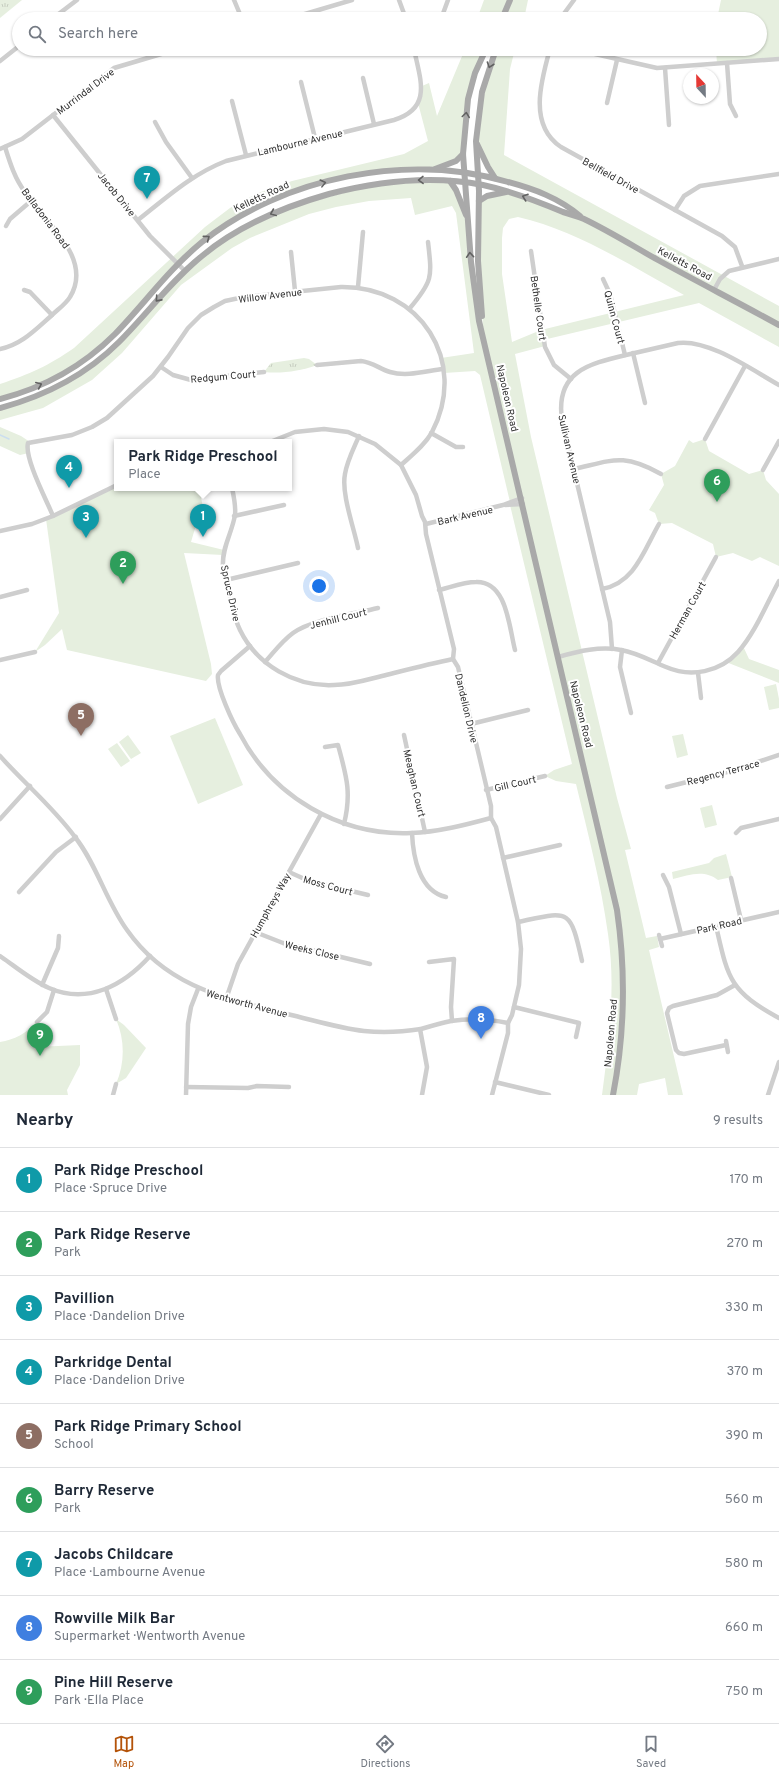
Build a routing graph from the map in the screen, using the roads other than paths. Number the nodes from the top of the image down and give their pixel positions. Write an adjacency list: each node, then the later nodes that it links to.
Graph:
1 (77, 0): 8 (street)
2 (234, 0): 9 (street)
3 (352, 0): 10 (street)
4 (399, 0): 11 (street)
5 (448, 0): 12 (street)
6 (510, 0): 13 (main road)
7 (574, 0): 14 (street)
8 (61, 12)
9 (239, 12)
10 (312, 12)
11 (403, 12)
12 (444, 12)
13 (505, 12)
14 (565, 12)
15 (12, 51): 23 (street)
16 (154, 56): 31 (street, Murrindal Drive)
17 (416, 56): 34 (street, Lambourne Avenue)
18 (483, 56): 39 (main road, Napoleon Road, one-way to 18)
19 (494, 56): 37 (main road, Napoleon Road, one-way to 37)
20 (548, 56): 53 (street, Bellfield Drive)
21 (601, 56): 24 (street)
22 (779, 59): 25 (street)
23 (0, 60)
24 (617, 60): 26 (street); 30 (street)
25 (726, 63): 26 (street); 32 (street)
26 (665, 68): 35 (street)
27 (363, 78): 34 (street)
28 (301, 82): 36 (street)
29 (232, 100): 40 (street)
30 (607, 103)
31 (54, 115): 38 (street, Murrindal Drive); 55 (street, Jacob Drive)
32 (736, 116)
33 (155, 122): 45 (street)
34 (374, 124): 36 (street, Lambourne Avenue)
35 (669, 125)
36 (314, 138): 40 (street, Lambourne Avenue)
37 (476, 141): 43 (main road, Napoleon Road); 46 (main road)
38 (2, 148): 51 (street, Balladonia Road)
39 (463, 154): 41 (main road); 42 (main road, Napoleon Road)
40 (246, 155): 45 (street, Lambourne Avenue)
41 (433, 169): 42 (main road, Kelletts Road); 63 (main road, Kelletts Road, one-way to 41)
42 (465, 172): 43 (main road, Kelletts Road); 48 (main road, Napoleon Road)
43 (477, 174): 46 (main road, Kelletts Road); 49 (main road, Napoleon Road)
44 (779, 174): 53 (street)
45 (192, 178): 55 (street, Lambourne Avenue)
46 (495, 178): 54 (main road, Kelletts Road)
47 (450, 182): 48 (main road, Kelletts Road); 56 (main road); 65 (main road, Kelletts Road, one-way to 65)
48 (466, 182): 49 (main road, Kelletts Road); 56 (main road, Napoleon Road)
49 (478, 184): 50 (main road, Kelletts Road); 52 (main road, Napoleon Road)
50 (508, 192): 52 (main road); 54 (main road, Kelletts Road, one-way to 50)
51 (31, 201): 57 (street); 72 (street, Balladonia Road)
52 (479, 201): 74 (main road, Napoleon Road)
53 (675, 210): 64 (street, Bellfield Drive)
54 (582, 218): 69 (main road, Kelletts Road)
55 (138, 220): 63 (street, Jacob Drive)
56 (468, 220): 74 (main road, Napoleon Road, one-way to 56)
57 (6, 226)
58 (363, 232): 67 (street)
59 (428, 242): 71 (street)
60 (532, 251): 83 (street, Bethelle Court)
61 (291, 252): 70 (street)
62 (779, 259): 64 (street)
63 (178, 264): 65 (street, Jacob Drive); 85 (main road, Kelletts Road, one-way to 63)
64 (742, 266): 69 (street)
65 (185, 271): 87 (main road, Kelletts Road, one-way to 87)
66 (603, 279): 77 (street, Quinn Court)
67 (358, 287): 70 (street, Willow Avenue); 71 (street, Willow Avenue)
68 (24, 290): 72 (street)
69 (714, 290): 73 (main road, Kelletts Road)
70 (295, 291): 80 (street, Willow Avenue)
71 (410, 308): 81 (street, Willow Avenue)
72 (52, 315): 75 (street, Balladonia Road)
73 (779, 326)
74 (484, 341): 100 (main road, Napoleon Road)
75 (0, 349)
76 (633, 353): 77 (street, Sullivan Avenue); 79 (street, Sullivan Avenue); 86 (street)
77 (625, 355): 83 (street, Sullivan Avenue)
78 (317, 365): 81 (street)
79 (744, 366): 84 (street, Sullivan Avenue); 91 (street)
80 (161, 367): 82 (street, Redgum Court); 102 (street, Willow Avenue)
81 (443, 369): 88 (street, Willow Avenue)
82 (264, 372)
83 (571, 379): 95 (street, Sullivan Avenue)
84 (779, 385)
85 (0, 399)
86 (645, 403)
87 (0, 408)
88 (431, 433): 93 (street); 94 (street, Willow Avenue)
89 (359, 436): 90 (street, Dandelion Drive); 94 (street, Dandelion Drive); 107 (street)
90 (277, 439)
91 (705, 439)
92 (779, 441): 96 (street)
93 (463, 448)
94 (401, 465): 104 (street, Dandelion Drive)
95 (574, 469): 97 (street); 112 (street, Sullivan Avenue)
96 (763, 470)
97 (661, 474)
98 (114, 486): 102 (street)
99 (232, 491): 103 (street, Spruce Drive)
100 (522, 501): 104 (street, Bark Avenue); 122 (main road, Napoleon Road)
101 (284, 505): 103 (street)
102 (54, 516): 106 (street)
103 (234, 516): 110 (street, Spruce Drive)
104 (426, 524): 114 (street, Dandelion Drive)
105 (658, 524): 112 (street)
106 (0, 531)
107 (358, 548)
108 (716, 557): 126 (street, Herman Court)
109 (298, 563): 110 (street)
110 (226, 580): 117 (street, Spruce Drive)
111 (779, 580): 127 (street)
112 (602, 589): 118 (street, Sullivan Avenue)
113 (27, 590): 115 (street)
114 (440, 590): 119 (street); 123 (street, Dandelion Drive)
115 (0, 597)
116 (378, 608): 125 (street, Jenhill Court)
117 (250, 646): 125 (street, Spruce Drive); 129 (street)
118 (612, 649): 120 (street); 122 (street)
119 (515, 650)
120 (622, 650): 126 (street); 132 (street)
121 (35, 652): 124 (street)
122 (558, 657): 197 (main road, Napoleon Road)
123 (453, 658): 125 (street, Spruce Drive); 133 (street, Dandelion Drive)
124 (0, 660)
125 (265, 662)
126 (658, 663): 127 (street)
127 (698, 673): 130 (street)
128 (212, 674): 129 (street)
129 (218, 675): 142 (street)
130 (701, 698)
131 (528, 710): 133 (street)
132 (631, 713)
133 (471, 724): 141 (street, Dandelion Drive)
134 (404, 735): 147 (street, Meaghan Court)
135 (325, 747): 146 (street)
136 (779, 755): 140 (street, Regency Terrace)
137 (0, 756): 139 (street, Wentworth Avenue)
138 (544, 776): 141 (street, Gill Court)
139 (30, 786): 144 (street); 150 (street, Wentworth Avenue)
140 (667, 787)
141 (486, 790): 143 (street, Dandelion Drive)
142 (321, 814): 146 (street); 153 (street, Humphreys Way)
143 (491, 818): 147 (street); 152 (street, Dandelion Drive)
144 (0, 819)
145 (779, 819): 149 (street)
146 (344, 824): 148 (street)
147 (425, 832): 148 (street)
148 (412, 833): 158 (street)
149 (736, 833)
150 (76, 837): 156 (street); 168 (street, Wentworth Avenue)
151 (560, 845): 152 (street)
152 (503, 858): 161 (street, Dandelion Drive)
153 (289, 872): 157 (street, Moss Court); 163 (street, Humphreys Way)
154 (663, 876): 164 (street)
155 (731, 878): 160 (street)
156 (19, 892)
157 (368, 895)
158 (446, 897)
159 (779, 912): 160 (street, Park Road)
160 (741, 920): 162 (street, Park Road)
161 (518, 922): 169 (street); 178 (street, Dandelion Drive)
162 (716, 926): 164 (street, Park Road); 173 (street)
163 (255, 932): 171 (street, Weeks Close); 177 (street, Humphreys Way)
164 (681, 934): 166 (street, Park Road)
165 (59, 936): 172 (street)
166 (662, 946)
167 (0, 956): 172 (street)
168 (150, 956): 174 (street); 175 (street, Wentworth Avenue)
169 (582, 961)
170 (429, 962): 181 (street)
171 (370, 964)
172 (42, 984): 176 (street)
173 (735, 985): 179 (street); 186 (street)
174 (106, 989): 176 (street); 180 (street)
175 (198, 989): 177 (street, Wentworth Avenue); 190 (street)
176 (54, 990): 182 (street)
177 (226, 999): 184 (street, Wentworth Avenue)
178 (514, 1007): 183 (street, Dandelion Drive); 185 (street)
179 (779, 1018)
180 (116, 1019)
181 (452, 1021): 183 (street, Wentworth Avenue); 184 (street, Wentworth Avenue)
182 (36, 1022)
183 (508, 1023): 188 (street, Dandelion Drive)
184 (420, 1029): 194 (street)
185 (576, 1037)
186 (728, 1052)
187 (779, 1062): 198 (street)
188 (495, 1082): 195 (street, Dandelion Drive); 196 (street)
189 (116, 1084): 192 (street)
190 (186, 1087): 191 (street); 193 (street)
191 (290, 1087)
192 (113, 1095)
193 (186, 1095)
194 (422, 1095)
195 (492, 1095)
196 (549, 1095)
197 (614, 1095)
198 (768, 1095)

